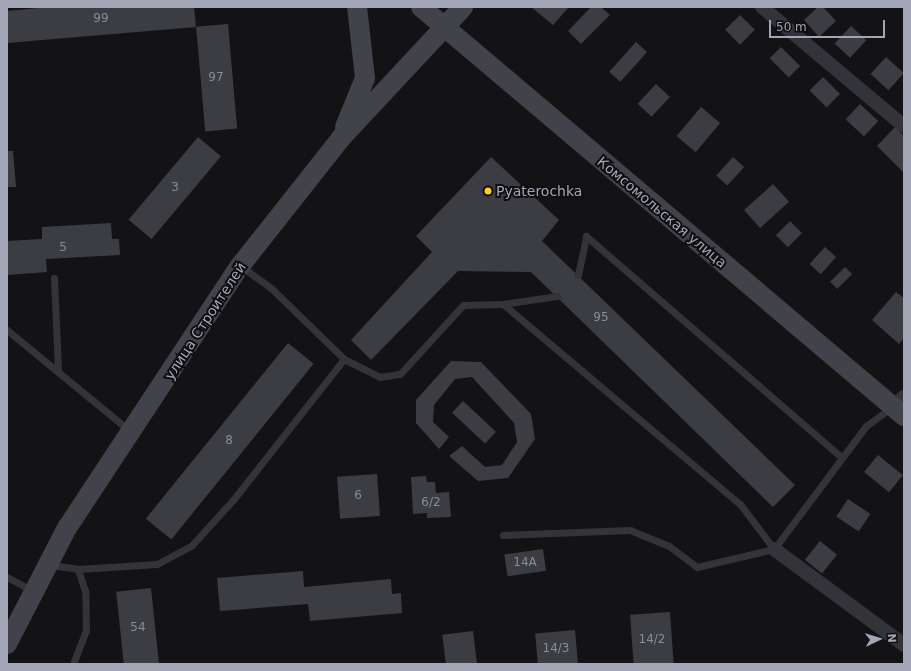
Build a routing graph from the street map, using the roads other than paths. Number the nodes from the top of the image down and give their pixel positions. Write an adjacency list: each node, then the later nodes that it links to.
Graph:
1 (357, 7): 7 (main road)
2 (421, 7): 5 (main road, Комсомольская улица)
3 (463, 7): 5 (main road, улица Строителей)
4 (762, 7): 6 (street)
5 (445, 27): 7 (main road, улица Строителей); 16 (main road, Комсомольская улица)
6 (904, 126)
7 (341, 138): 8 (main road, улица Строителей)
8 (240, 266): 14 (lane); 17 (main road, улица Строителей)
9 (578, 275): 18 (lane)
10 (54, 278): 15 (lane)
11 (556, 296): 12 (lane)
12 (503, 304): 14 (lane); 20 (lane)
13 (7, 330): 15 (lane)
14 (344, 359): 22 (lane)
15 (58, 371): 17 (lane)
16 (900, 407): 18 (lane)
17 (131, 432): 21 (main road, улица Строителей)
18 (841, 457): 20 (lane)
19 (503, 535): 20 (lane)
20 (774, 549): 26 (street)
21 (46, 564): 22 (lane); 24 (main road, улица Строителей)
22 (78, 570): 27 (lane)
23 (7, 577): 24 (lane)
24 (33, 591): 25 (main road, улица Строителей)
25 (7, 644)
26 (904, 645)
27 (73, 664)

